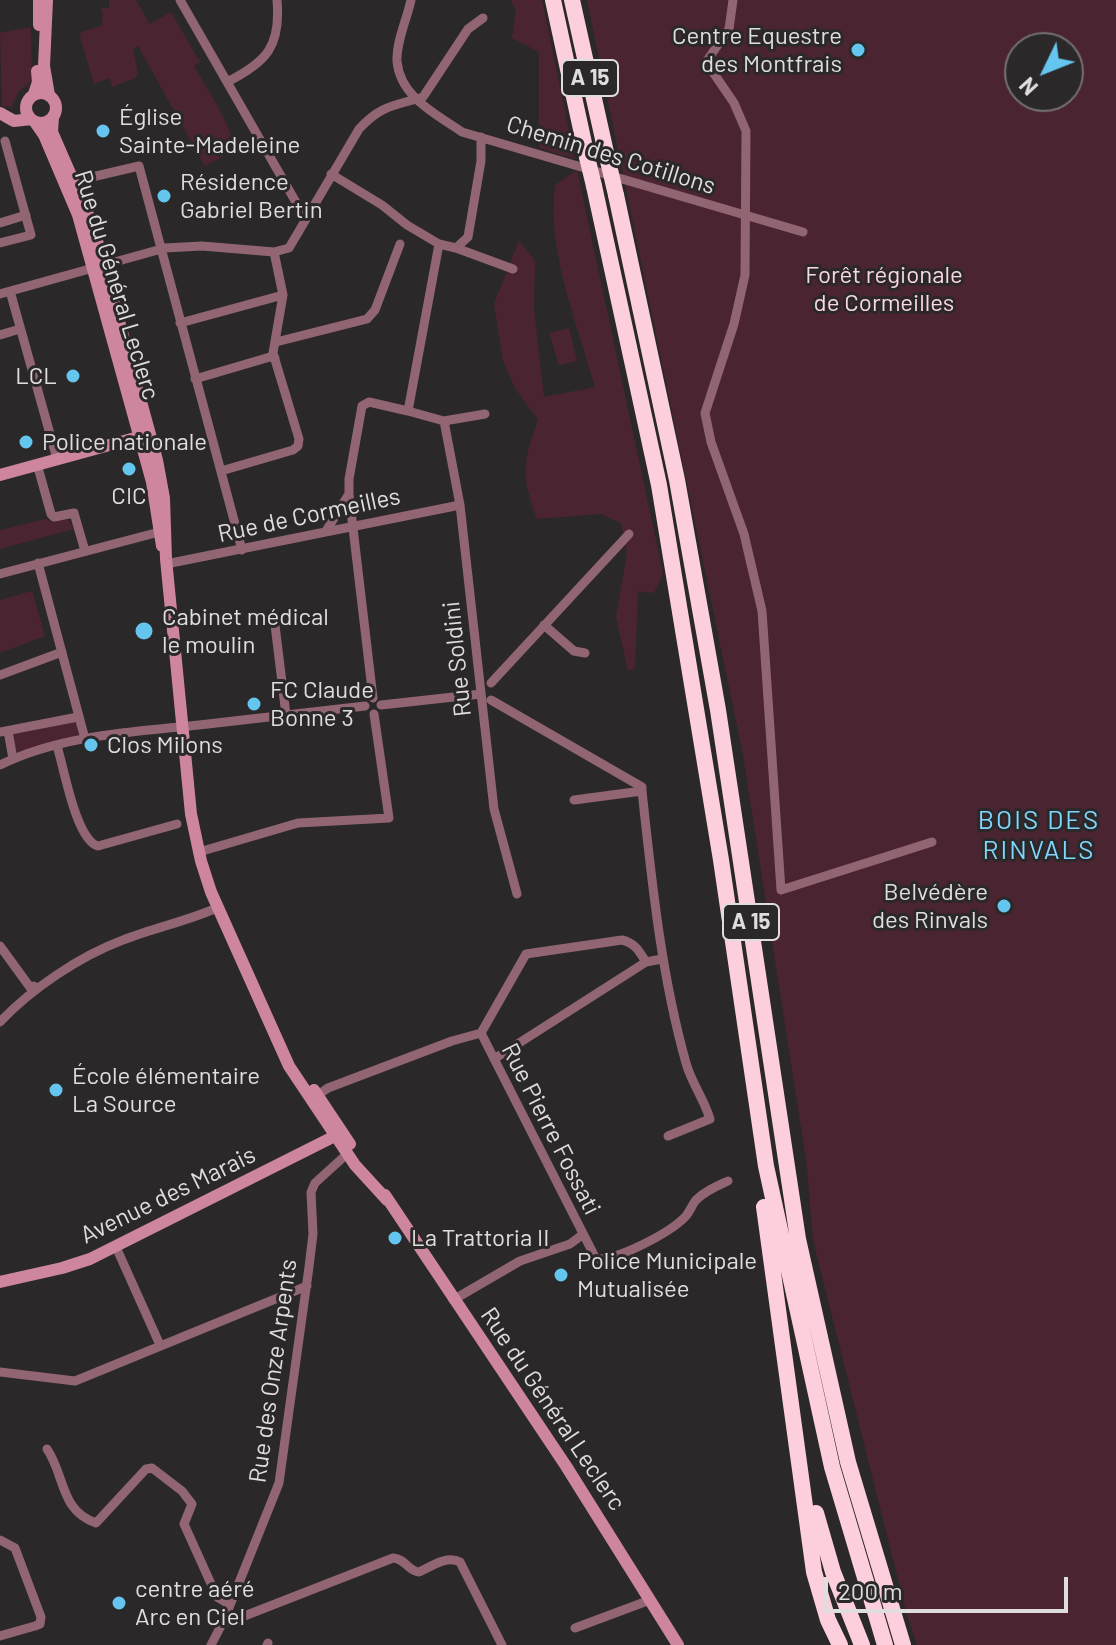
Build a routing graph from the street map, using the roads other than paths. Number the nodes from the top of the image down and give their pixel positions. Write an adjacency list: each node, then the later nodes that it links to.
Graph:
1 (39, 0): 13 (main road)
2 (47, 0): 11 (main road)
3 (180, 0): 10 (street)
4 (277, 0): 10 (street)
5 (411, 0): 12 (street)
6 (553, 0): 99 (highway, A 15, bridge)
7 (572, 0): 126 (highway, A 15, bridge)
8 (733, 0): 22 (street)
9 (483, 18): 12 (street)
10 (227, 82): 23 (street)
11 (49, 95): 13 (main road); 15 (main road)
12 (416, 99): 17 (street, Chemin des Cotillons); 19 (street)
13 (30, 100): 14 (main road); 16 (main road)
14 (0, 113): 16 (main road)
15 (53, 117): 16 (main road); 20 (main road, Rue du Général Leclerc)
16 (33, 120): 32 (main road, Rue du Général Leclerc)
17 (481, 137): 22 (street, Chemin des Cotillons); 29 (street)
18 (5, 141): 21 (street)
19 (331, 174): 23 (street); 28 (street)
20 (75, 181): 30 (street); 32 (main road, Rue du Général Leclerc)
21 (26, 215): 24 (street); 26 (street)
22 (744, 216): 25 (street, Chemin des Cotillons); 83 (street)
23 (305, 218): 31 (street)
24 (0, 223)
25 (803, 232)
26 (0, 243)
27 (400, 244): 39 (street)
28 (439, 244): 29 (street); 42 (street)
29 (456, 248): 33 (street)
30 (160, 249): 31 (street); 32 (street); 36 (street)
31 (274, 252): 35 (street)
32 (99, 266): 34 (street); 45 (main road, Rue du Général Leclerc)
33 (513, 269)
34 (5, 293): 37 (street)
35 (283, 295): 36 (street); 39 (street)
36 (180, 323): 41 (street)
37 (20, 329): 38 (street); 46 (street)
38 (0, 335)
39 (276, 342): 40 (street)
40 (275, 358): 41 (street); 48 (street)
41 (195, 379): 48 (street)
42 (408, 411): 44 (street); 50 (street)
43 (485, 414): 44 (street)
44 (444, 421): 51 (street, Rue Soldini)
45 (144, 435): 46 (main road); 53 (main road, Rue du Général Leclerc)
46 (57, 459): 47 (main road)
47 (37, 464): 49 (main road); 57 (street)
48 (221, 471): 56 (street)
49 (0, 475)
50 (349, 494): 52 (street); 54 (street)
51 (460, 505): 52 (street, Rue de Cormeilles); 66 (street, Rue Soldini)
52 (353, 525): 54 (street, Rue de Cormeilles); 69 (street)
53 (162, 531): 57 (street); 58 (main road, Rue du Général Leclerc)
54 (326, 531): 56 (street, Rue de Cormeilles)
55 (629, 534): 62 (street)
56 (242, 550): 58 (street, Rue de Cormeilles)
57 (85, 551): 59 (street)
58 (166, 562): 74 (main road, Rue du Général Leclerc)
59 (38, 563): 60 (street); 63 (street)
60 (0, 574)
61 (274, 617): 72 (street)
62 (544, 625): 64 (street); 67 (street)
63 (62, 652): 65 (street); 73 (street)
64 (585, 653)
65 (0, 675)
66 (479, 679): 67 (street); 68 (street, Rue Soldini)
67 (491, 683): 68 (street)
68 (485, 699): 69 (street); 80 (street); 85 (street, Rue Soldini)
69 (377, 701): 70 (street); 71 (street)
70 (365, 706): 71 (street); 72 (street)
71 (374, 714): 84 (street)
72 (286, 715): 74 (street)
73 (78, 717): 75 (street); 76 (street)
74 (182, 726): 76 (street); 84 (main road, Rue du Général Leclerc)
75 (4, 732): 78 (street)
76 (85, 739): 77 (street)
77 (57, 746): 78 (street); 82 (street)
78 (13, 759): 79 (street)
79 (0, 765)
80 (642, 791): 81 (street); 88 (street)
81 (574, 800)
82 (177, 824)
83 (932, 842)
84 (199, 852): 86 (main road, Rue du Général Leclerc)
85 (517, 894)
86 (217, 908): 90 (street); 94 (main road, Rue du Général Leclerc)
87 (0, 946): 90 (street)
88 (662, 959): 89 (street); 97 (street)
89 (646, 962): 92 (street); 93 (street)
90 (32, 990): 91 (street)
91 (0, 1023)
92 (481, 1033): 93 (street, Rue Pierre Fossati); 94 (street, Rue Pierre Fossati)
93 (494, 1059): 103 (street, Rue Pierre Fossati)
94 (314, 1098): 95 (main road, Rue du Général Leclerc); 96 (main road, Rue du Général Leclerc)
95 (336, 1122): 96 (main road); 100 (main road, Rue du Général Leclerc)
96 (335, 1136): 98 (main road, Rue du Général Leclerc); 105 (main road, Avenue des Marais)
97 (668, 1136)
98 (349, 1153): 100 (main road, Rue du Général Leclerc); 102 (main road, Rue du Général Leclerc); 108 (street, Rue des Onze Arpents)
99 (766, 1166): 112 (highway); 125 (highway, A 15)
100 (366, 1167): 102 (main road, Rue du Général Leclerc)
101 (728, 1181): 106 (street)
102 (387, 1200): 109 (main road, Rue du Général Leclerc)
103 (582, 1235): 104 (street); 106 (street, Rue Pierre Fossati)
104 (570, 1244): 106 (street); 109 (street)
105 (116, 1247): 107 (main road, Avenue des Marais); 110 (street)
106 (596, 1259)
107 (0, 1282)
108 (307, 1286): 110 (street); 116 (street, Rue des Onze Arpents)
109 (453, 1300): 115 (main road, Rue du Général Leclerc)
110 (160, 1345): 111 (street)
111 (0, 1372)
112 (790, 1386): 123 (highway); 124 (highway)
113 (47, 1449): 116 (street)
114 (0, 1540): 119 (street)
115 (646, 1602): 118 (street); 122 (main road, Rue du Général Leclerc)
116 (230, 1605): 117 (street, Rue des Onze Arpents)
117 (224, 1620): 120 (street, Rue des Onze Arpents); 121 (street)
118 (575, 1628)
119 (0, 1636)
120 (211, 1645)
121 (502, 1645)
122 (678, 1645)
123 (840, 1645)
124 (862, 1645)
125 (885, 1645)
126 (903, 1645)

